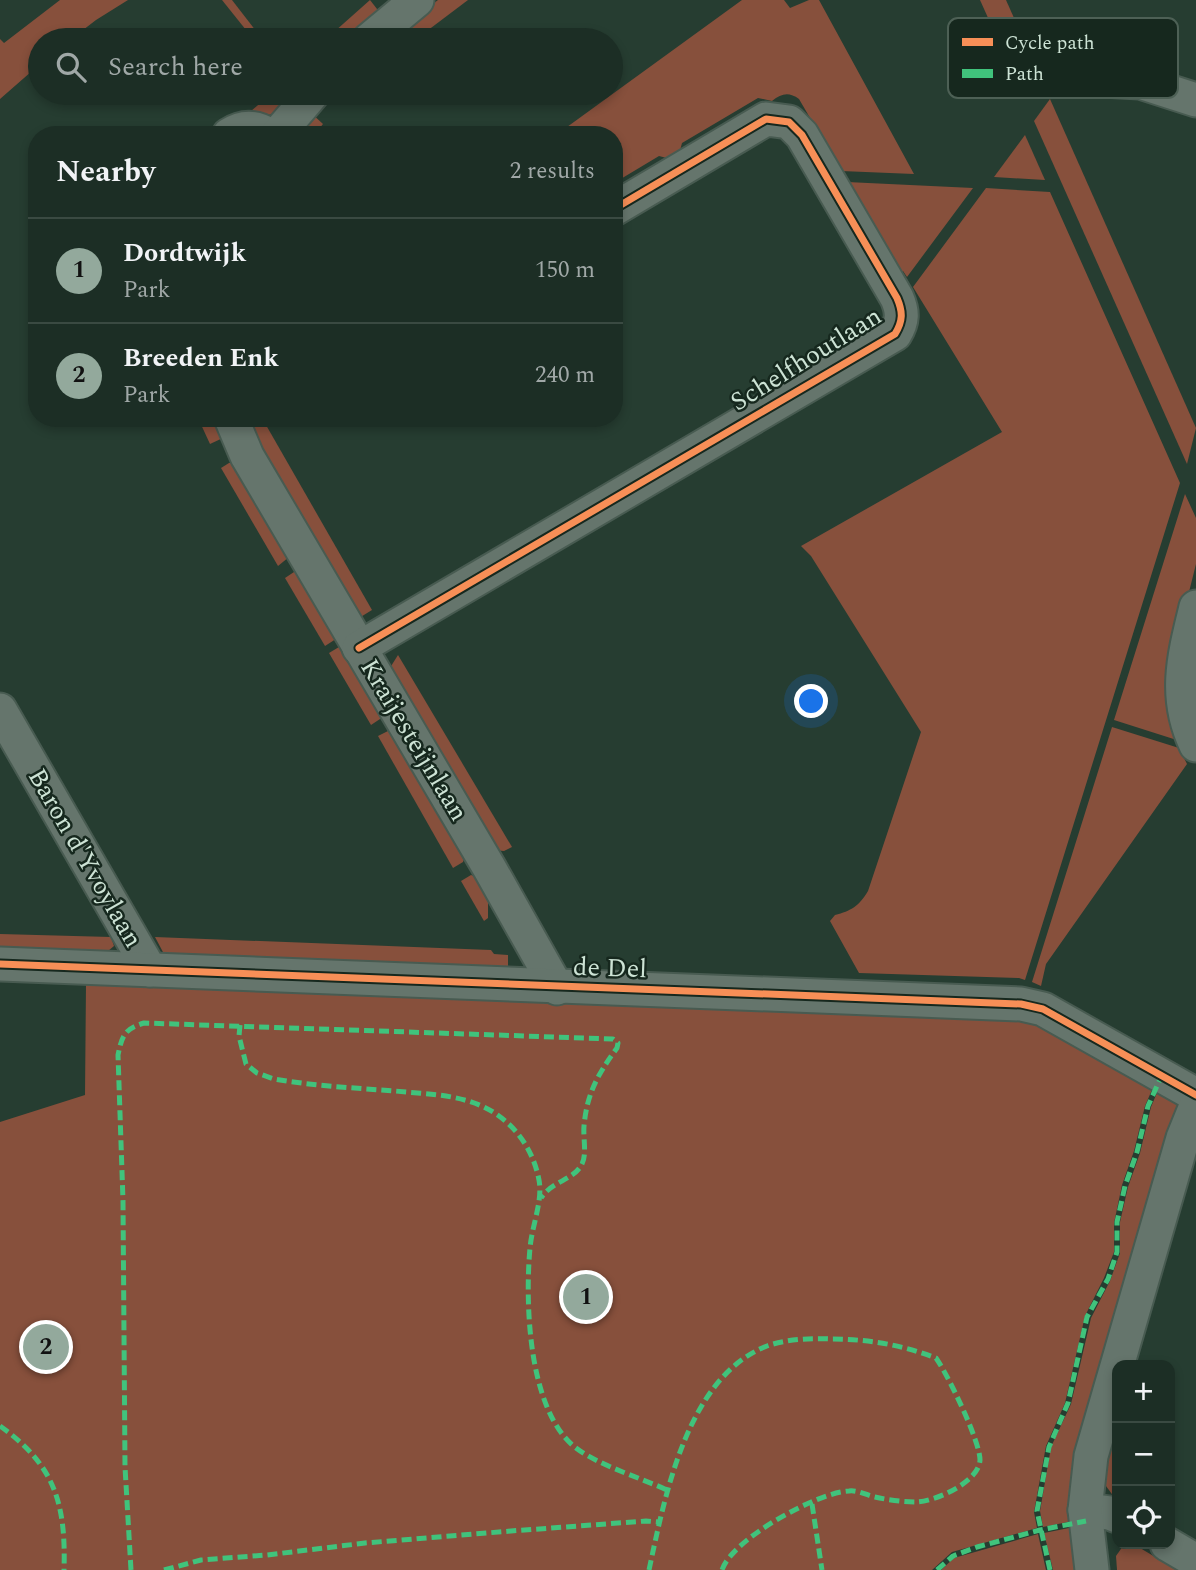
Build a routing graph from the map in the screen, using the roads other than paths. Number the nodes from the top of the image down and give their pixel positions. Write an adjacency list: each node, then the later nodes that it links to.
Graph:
1 (417, 0): 2 (street)
2 (383, 28)
3 (1178, 94): 4 (street)
4 (1196, 100)
5 (303, 105): 6 (street)
6 (285, 126)
7 (623, 204): 10 (street, Schelfhoutlaan)
8 (235, 427): 10 (street, Kraijesteijnlaan)
9 (1196, 607): 12 (street)
10 (359, 648): 15 (street, Kraijesteijnlaan)
11 (0, 710): 14 (street, Baron d'Yvoylaan)
12 (1196, 745)
13 (0, 964): 14 (street, de Del)
14 (150, 971): 15 (street, de Del)
15 (556, 988): 16 (street, de Del)
16 (1196, 1095)
17 (1196, 1106): 18 (street)
18 (1189, 1142): 19 (street)
19 (1084, 1510): 20 (street); 23 (street)
20 (1112, 1514)
21 (1175, 1549): 22 (street)
22 (1196, 1561)
23 (1091, 1570)

